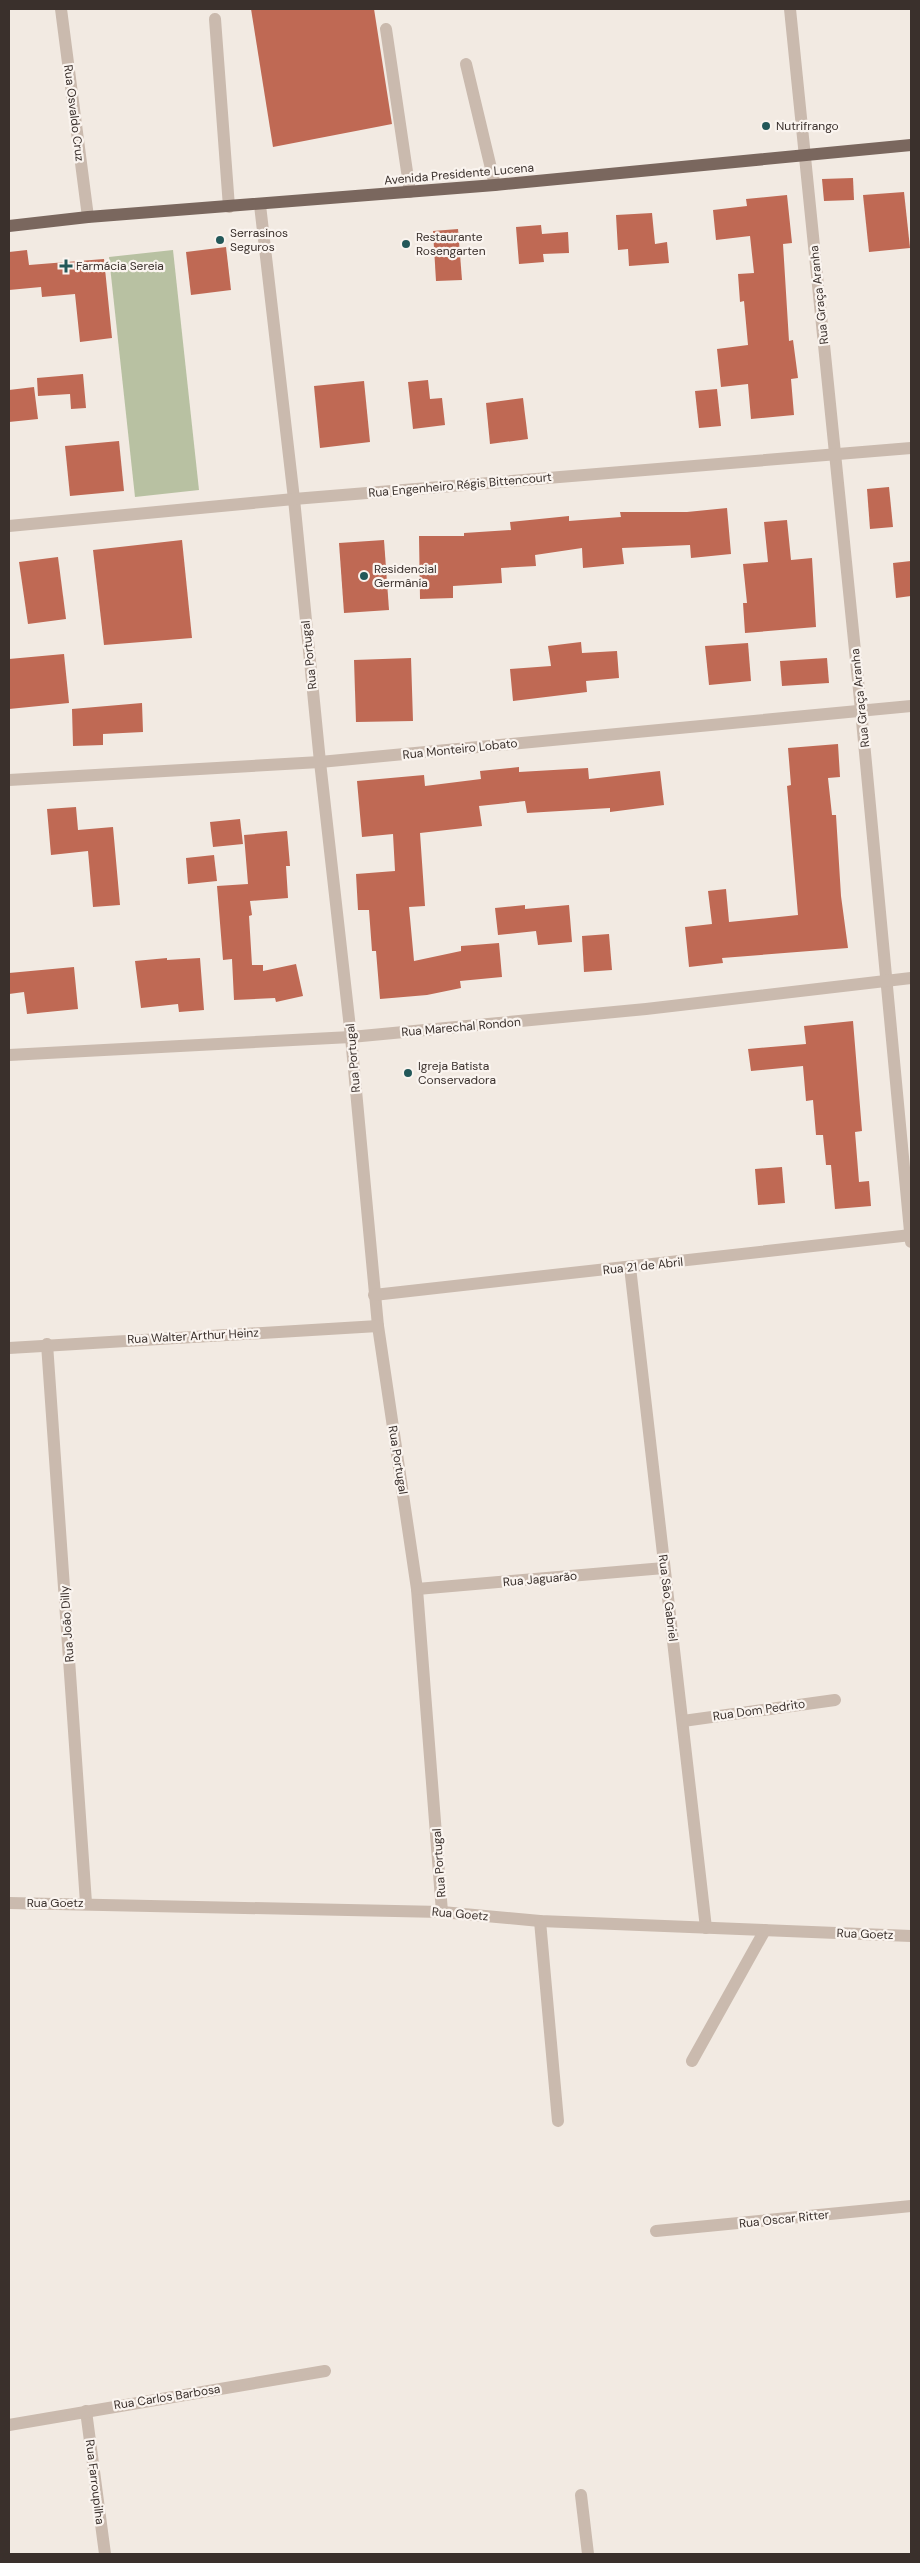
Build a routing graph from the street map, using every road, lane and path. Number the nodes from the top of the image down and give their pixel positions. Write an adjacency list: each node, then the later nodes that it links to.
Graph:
1 (61, 9): 12 (street, Rua Osvaldo Cruz)
2 (790, 9): 7 (street, Rua Graça Aranha)
3 (215, 20): 11 (street)
4 (386, 29): 9 (street)
5 (466, 64): 8 (street)
6 (911, 145): 7 (main road, Avenida Presidente Lucena)
7 (804, 155): 8 (main road, Avenida Presidente Lucena); 15 (street, Rua Graça Aranha)
8 (495, 185): 9 (main road, Avenida Presidente Lucena)
9 (410, 192): 10 (main road, Avenida Presidente Lucena)
10 (260, 205): 11 (main road, Avenida Presidente Lucena); 16 (street, Rua Portugal)
11 (229, 206): 12 (main road, Avenida Presidente Lucena)
12 (88, 217): 13 (main road, Avenida Presidente Lucena)
13 (9, 226)
14 (911, 448): 15 (street, Rua Engenheiro Régis Bittencourt)
15 (835, 454): 16 (street, Rua Engenheiro Régis Bittencourt); 19 (street, Rua Graça Aranha)
16 (294, 499): 17 (street, Rua Engenheiro Régis Bittencourt); 20 (street, Rua Portugal)
17 (9, 526)
18 (911, 706): 19 (street, Rua Monteiro Lobato)
19 (861, 710): 20 (street, Rua Monteiro Lobato); 23 (street, Rua Graça Aranha)
20 (320, 762): 21 (street, Rua Monteiro Lobato); 24 (street, Rua Portugal)
21 (9, 780)
22 (911, 978): 23 (street, Rua Marechal Rondon)
23 (886, 981): 24 (street, Rua Marechal Rondon); 26 (street, Rua Graça Aranha)
24 (351, 1037): 25 (street, Rua Marechal Rondon); 28 (street, Rua Portugal)
25 (9, 1055)
26 (911, 1238): 27 (street, Rua 21 de Abril)
27 (630, 1267): 28 (street, Rua 21 de Abril); 32 (street, Rua São Gabriel)
28 (374, 1295): 29 (street, Rua Portugal)
29 (378, 1326): 30 (street, Rua Walter Arthur Heinz); 33 (street, Rua Portugal)
30 (48, 1344): 31 (street, Rua Walter Arthur Heinz); 37 (street, Rua João Dilly)
31 (9, 1348)
32 (664, 1568): 33 (street, Rua Jaguarão); 35 (street, Rua São Gabriel)
33 (417, 1589): 38 (street, Rua Portugal)
34 (834, 1700): 35 (street, Rua Dom Pedrito)
35 (683, 1721): 40 (street, Rua São Gabriel)
36 (9, 1903): 37 (street, Rua Goetz)
37 (86, 1903): 38 (street, Rua Goetz)
38 (442, 1912): 39 (street, Rua Goetz)
39 (540, 1921): 40 (street, Rua Goetz); 44 (street)
40 (706, 1928): 41 (street, Rua Goetz)
41 (765, 1930): 42 (street, Rua Goetz); 43 (street)
42 (911, 1936)
43 (692, 2061)
44 (558, 2121)
45 (911, 2206): 46 (street, Rua Oscar Ritter)
46 (656, 2231)
47 (325, 2371): 48 (street, Rua Carlos Barbosa)
48 (86, 2410): 49 (street, Rua Carlos Barbosa); 51 (street, Rua Farroupilha)
49 (9, 2425)
50 (581, 2495): 52 (street)
51 (104, 2554)
52 (588, 2554)

